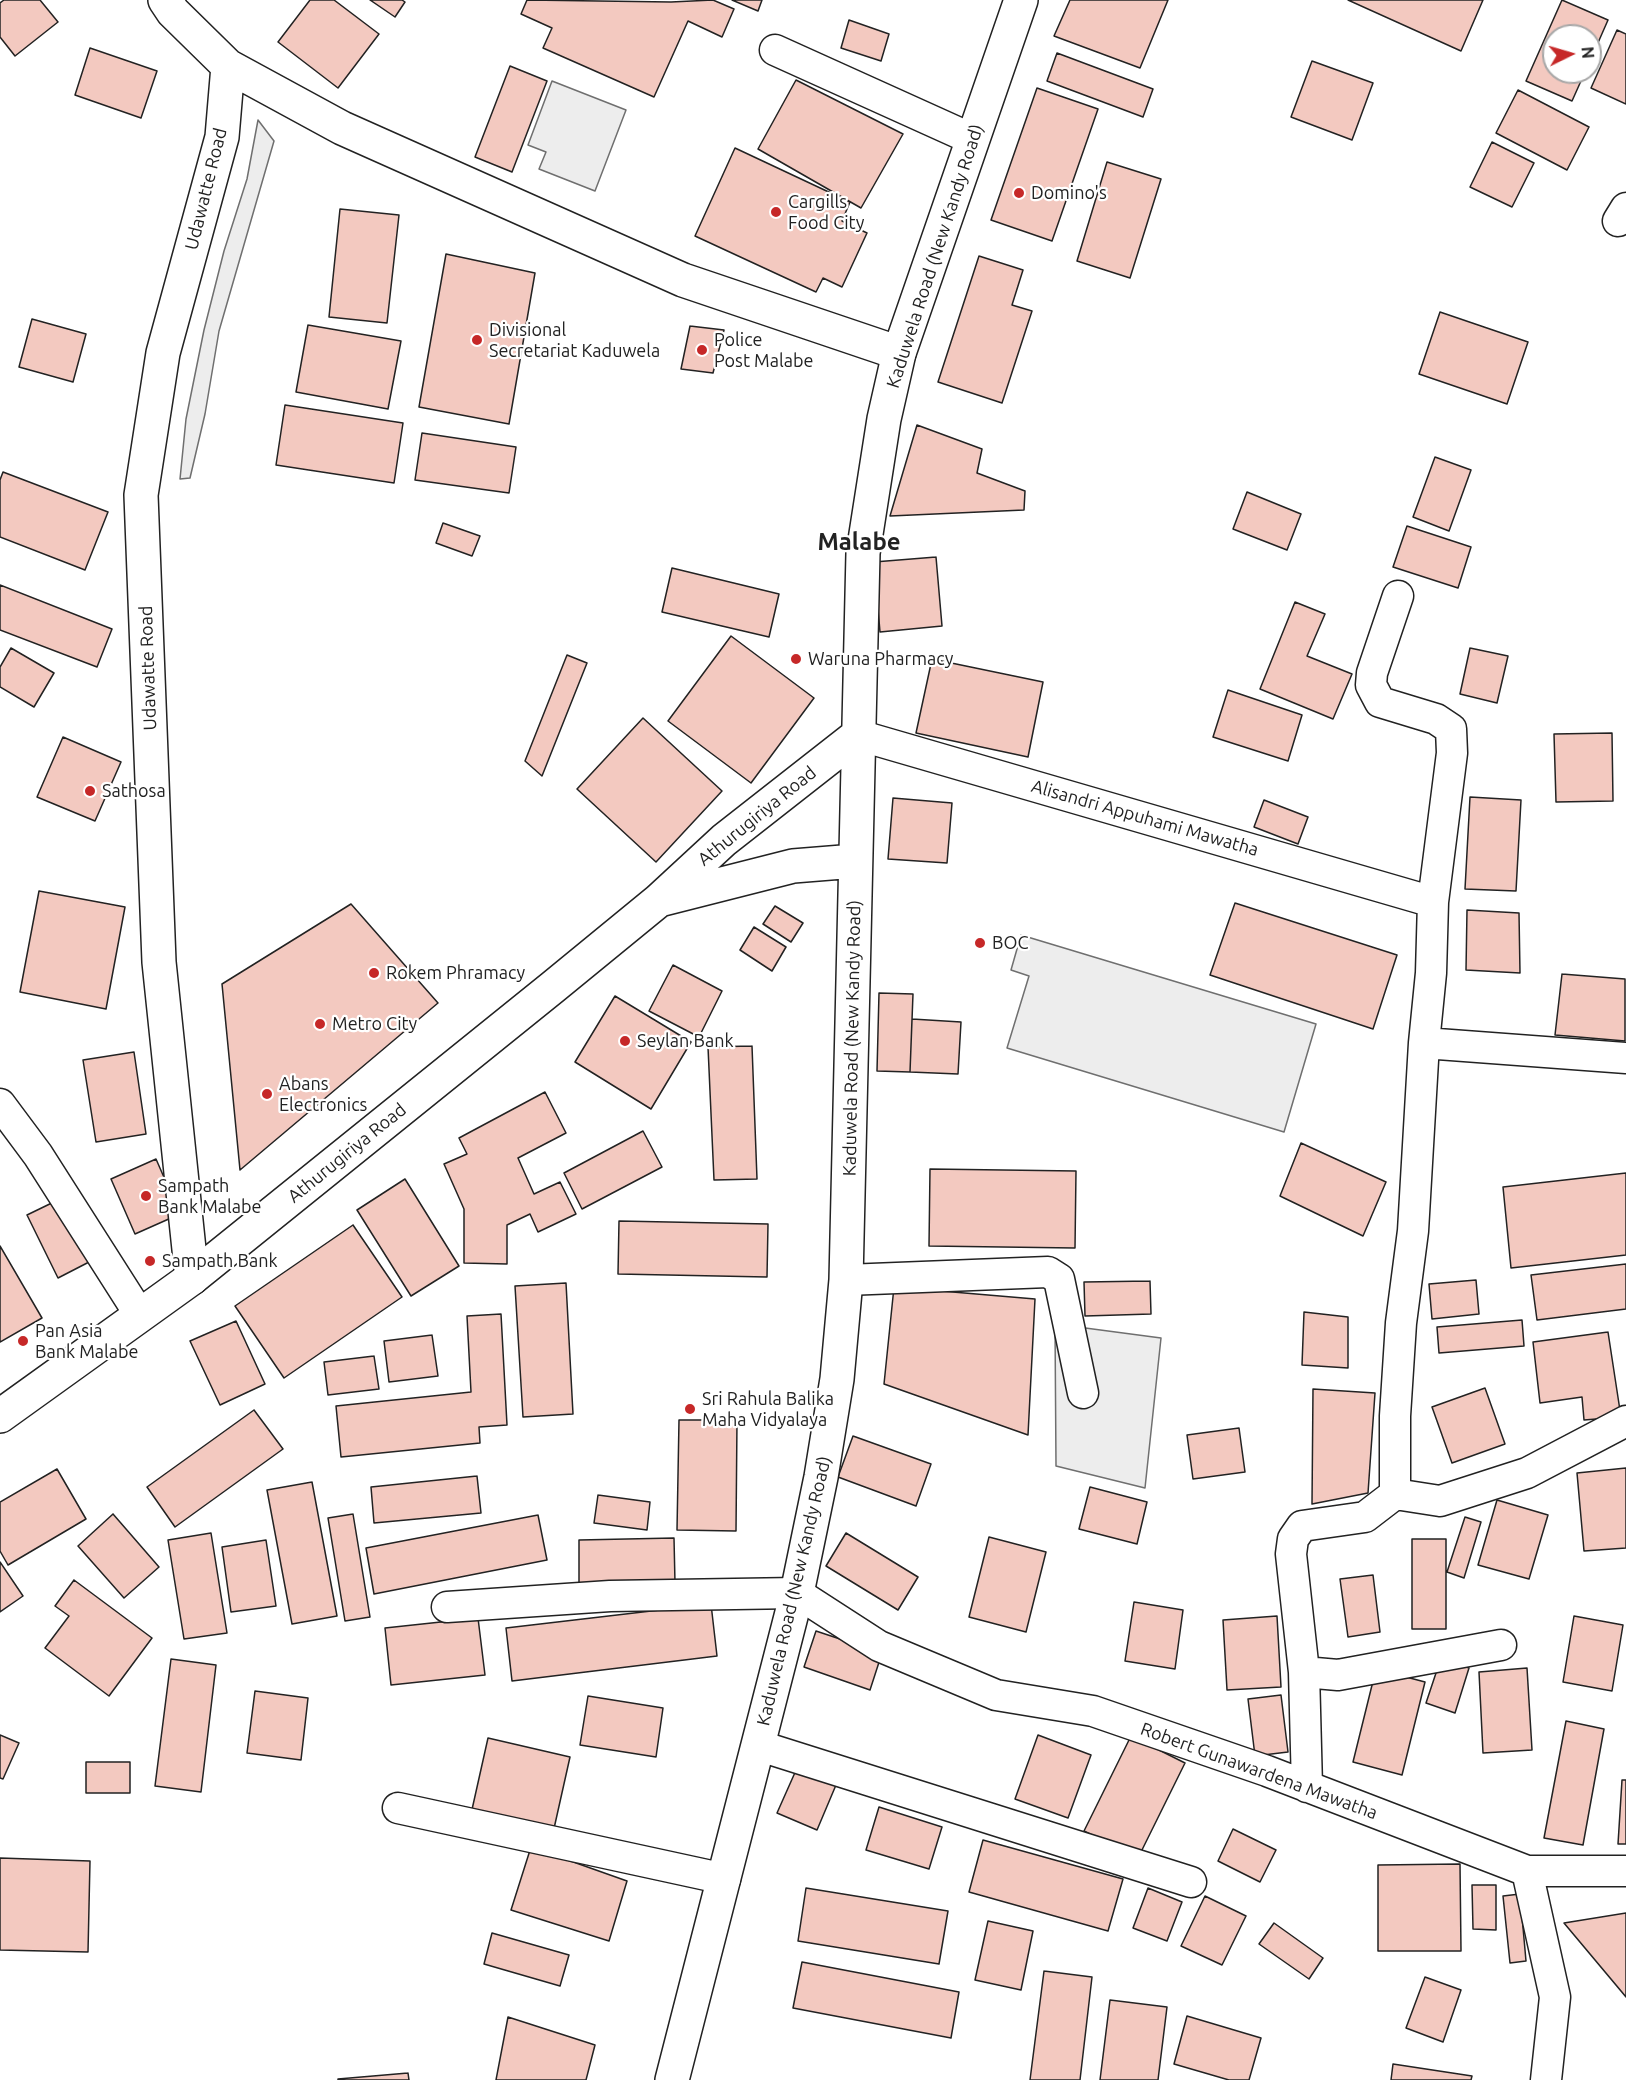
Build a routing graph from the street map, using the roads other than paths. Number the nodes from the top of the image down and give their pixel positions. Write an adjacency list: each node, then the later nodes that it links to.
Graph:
1 (165, 0): 4 (main road)
2 (1021, 0): 5 (main road, Kaduwela Road (New Kandy Road))
3 (775, 50): 5 (street)
4 (228, 66): 6 (main road); 15 (main road, Udawatte Road)
5 (972, 139): 6 (main road, Kaduwela Road (New Kandy Road))
6 (899, 353): 8 (main road, Kaduwela Road (New Kandy Road))
7 (1398, 596): 11 (street)
8 (858, 735): 9 (main road, Kaduwela Road (New Kandy Road)); 10 (main road, Athurugiriya Road); 11 (street, Alisandri Appuhami Mawatha)
9 (855, 861): 10 (main road, Athurugiriya Road); 16 (main road, Kaduwela Road (New Kandy Road))
10 (658, 901): 15 (main road, Athurugiriya Road)
11 (1433, 902): 12 (street)
12 (1424, 1043): 13 (street); 21 (street)
13 (1626, 1058)
14 (0, 1104): 17 (street)
15 (192, 1278): 17 (main road, Athurugiriya Road)
16 (846, 1280): 18 (street); 22 (main road, Kaduwela Road (New Kandy Road))
17 (140, 1316): 19 (main road, Athurugiriya Road)
18 (1083, 1393)
19 (0, 1416)
20 (1626, 1421): 21 (street)
21 (1395, 1494): 25 (street)
22 (797, 1593): 23 (street); 26 (main road, Kaduwela Road (New Kandy Road)); 27 (street, Robert Gunawardena Mawatha)
23 (447, 1607)
24 (1501, 1645): 25 (street)
25 (1304, 1672): 27 (street)
26 (760, 1746): 31 (main road, Kaduwela Road (New Kandy Road)); 32 (street)
27 (1307, 1787): 29 (street, Robert Gunawardena Mawatha)
28 (398, 1808): 31 (street)
29 (1527, 1871): 30 (street); 34 (street)
30 (1626, 1871)
31 (724, 1880): 33 (main road, Kaduwela Road (New Kandy Road))
32 (1191, 1882)
33 (672, 2080)
34 (1546, 2080)

